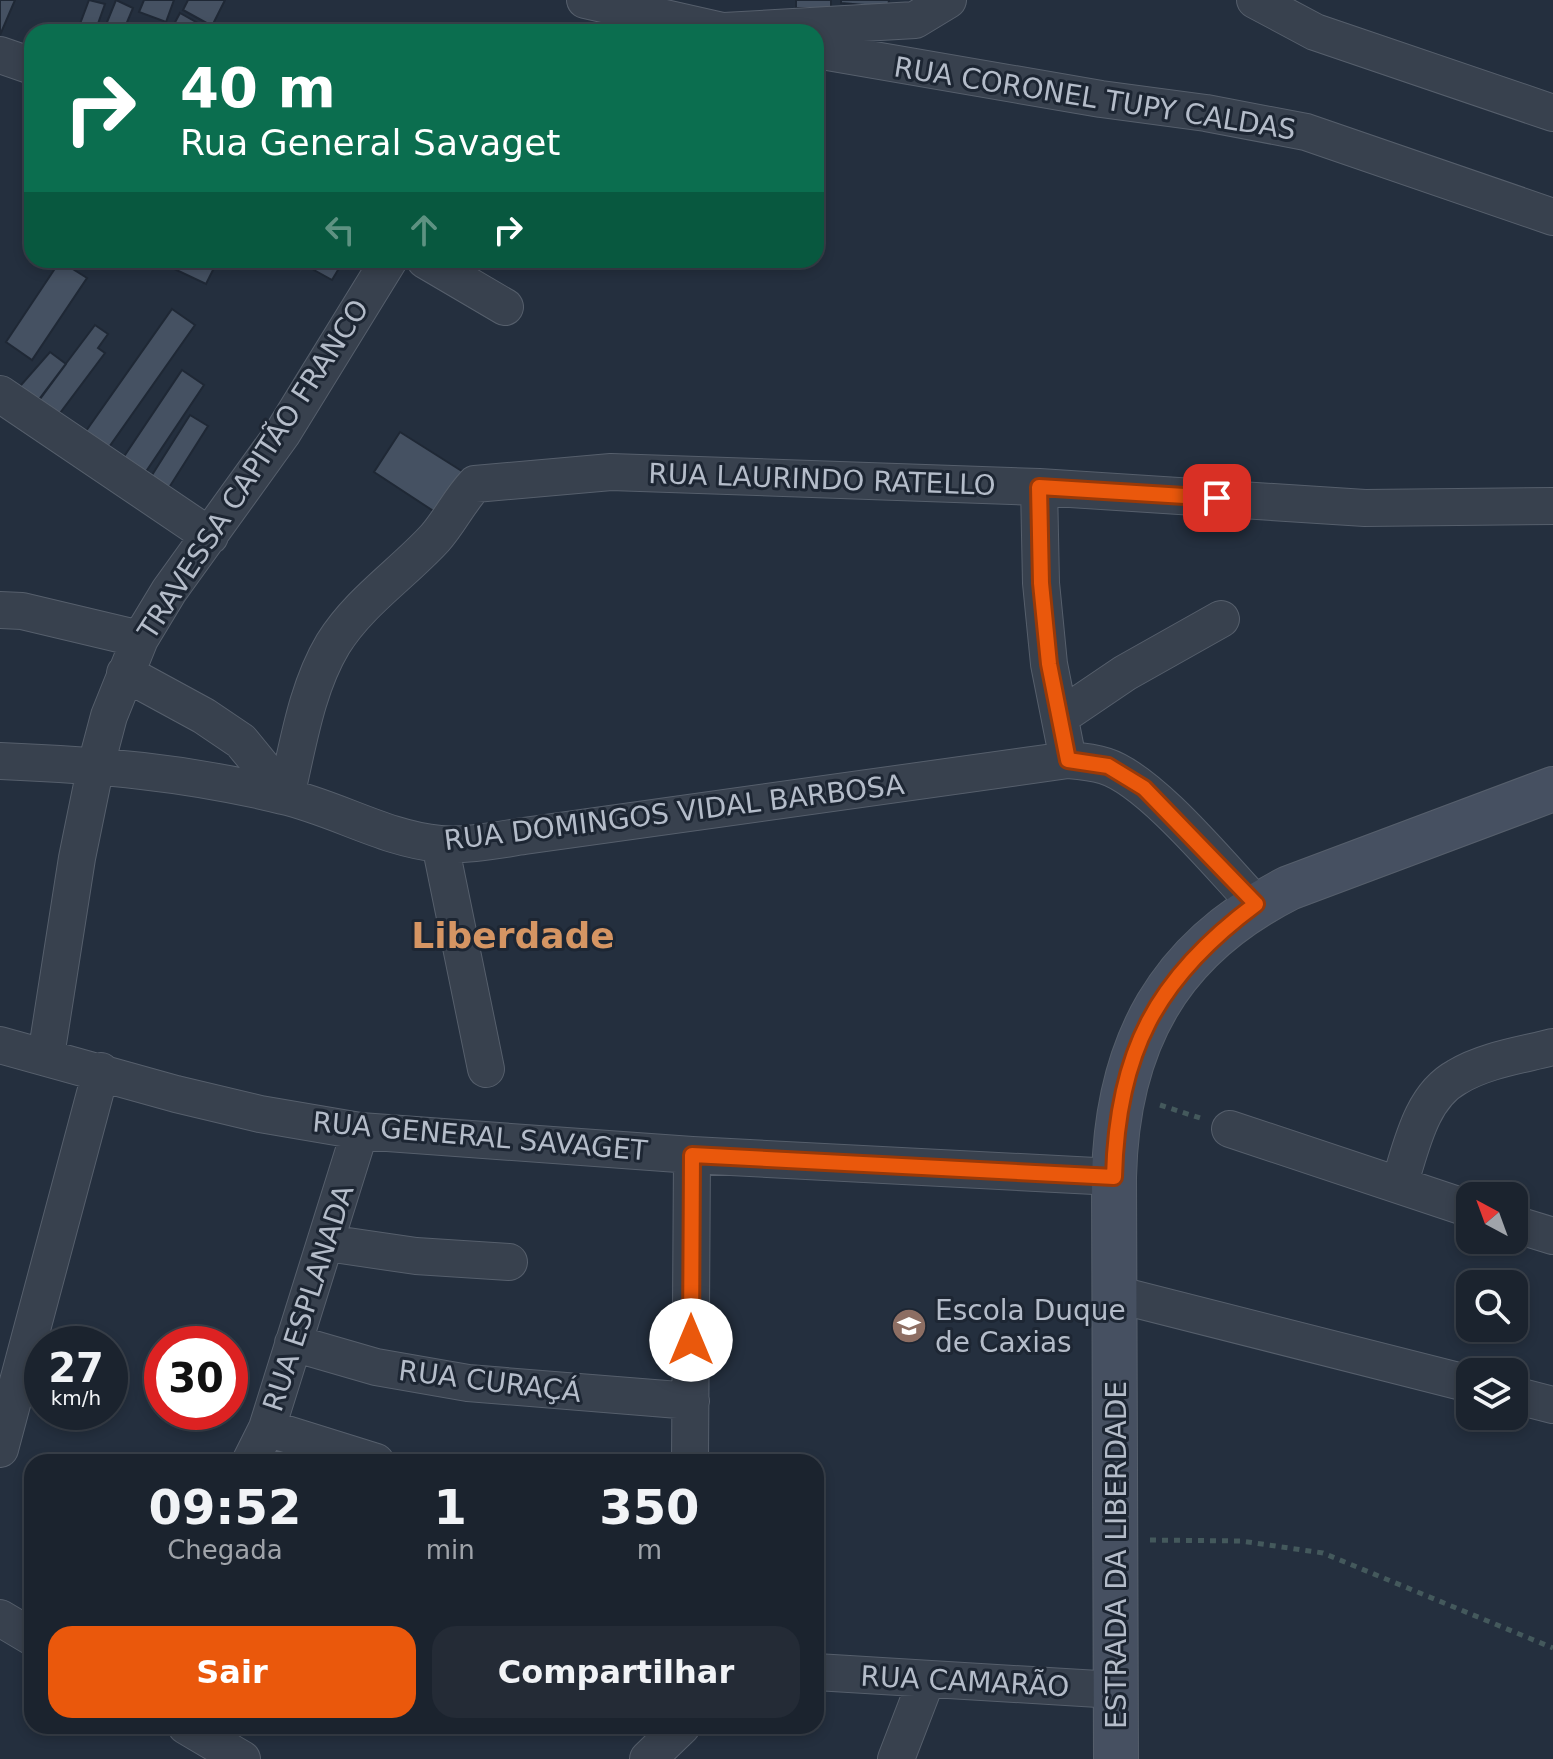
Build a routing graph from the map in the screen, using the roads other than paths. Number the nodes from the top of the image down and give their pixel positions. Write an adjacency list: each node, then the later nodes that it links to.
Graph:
1 (585, 0): 5 (street)
2 (948, 0): 4 (street)
3 (1255, 0): 11 (street)
4 (892, 11): 6 (street); 9 (street)
5 (691, 24)
6 (789, 24)
7 (824, 52): 9 (street, RUA CORONEL TUPY CALDAS)
8 (0, 55): 10 (street)
9 (869, 61): 12 (street, RUA CORONEL TUPY CALDAS)
10 (24, 63)
11 (1553, 113)
12 (1553, 217)
13 (384, 268): 19 (street, TRAVESSA CAPITÃO FRANCO)
14 (439, 268): 15 (street)
15 (505, 307)
16 (0, 394): 19 (street)
17 (1039, 487): 18 (street, RUA LAURINDO RATELLO); 24 (street); 29 (street, RUA LAURINDO RATELLO)
18 (1553, 506)
19 (210, 536): 22 (street, TRAVESSA CAPITÃO FRANCO)
20 (0, 610): 22 (street)
21 (1221, 619): 24 (street)
22 (140, 639): 23 (street, TRAVESSA CAPITÃO FRANCO)
23 (125, 673): 27 (street, TRAVESSA CAPITÃO FRANCO); 29 (street)
24 (1060, 717): 25 (street)
25 (1068, 760): 30 (street, RUA DOMINGOS VIDAL BARBOSA); 31 (street, RUA DOMINGOS VIDAL BARBOSA)
26 (0, 761): 27 (street, RUA DOMINGOS VIDAL BARBOSA)
27 (96, 765): 29 (street, RUA DOMINGOS VIDAL BARBOSA); 34 (street, TRAVESSA CAPITÃO FRANCO)
28 (1553, 789): 31 (main road, ESTRADA DA LIBERDADE)
29 (286, 796): 30 (street, RUA DOMINGOS VIDAL BARBOSA)
30 (440, 844): 35 (street)
31 (1256, 904): 40 (main road, ESTRADA DA LIBERDADE)
32 (0, 1045): 34 (street, RUA GENERAL SAVAGET)
33 (1553, 1047): 41 (street)
34 (46, 1056): 36 (street, RUA GENERAL SAVAGET)
35 (486, 1069)
36 (101, 1071): 38 (street, RUA GENERAL SAVAGET); 54 (street)
37 (1230, 1129): 41 (street)
38 (360, 1131): 39 (street, RUA GENERAL SAVAGET); 45 (street, RUA ESPLANADA)
39 (692, 1155): 40 (street, RUA GENERAL SAVAGET); 51 (street)
40 (1114, 1177): 47 (main road, ESTRADA DA LIBERDADE)
41 (1399, 1185): 42 (street)
42 (1456, 1204)
43 (1528, 1228): 44 (street)
44 (1553, 1236)
45 (327, 1243): 46 (street); 48 (street, RUA ESPLANADA)
46 (509, 1262)
47 (1115, 1294): 49 (street); 62 (main road, ESTRADA DA LIBERDADE)
48 (293, 1343): 51 (street, RUA CURAÇÁ); 53 (street, RUA ESPLANADA)
49 (1456, 1380)
50 (1528, 1399): 52 (street)
51 (691, 1401): 57 (street)
52 (1553, 1405)
53 (267, 1428): 55 (street, RUA ESPLANADA); 56 (street)
54 (0, 1449)
55 (254, 1454)
56 (350, 1454)
57 (690, 1454)
58 (0, 1618): 59 (street)
59 (24, 1632)
60 (824, 1673): 61 (street, RUA CAMARÃO)
61 (926, 1681): 62 (street, RUA CAMARÃO); 67 (street)
62 (1115, 1690): 68 (main road, ESTRADA DA LIBERDADE)
63 (200, 1734): 65 (street)
64 (674, 1734): 66 (street)
65 (242, 1759)
66 (648, 1759)
67 (896, 1759)
68 (1116, 1759)

